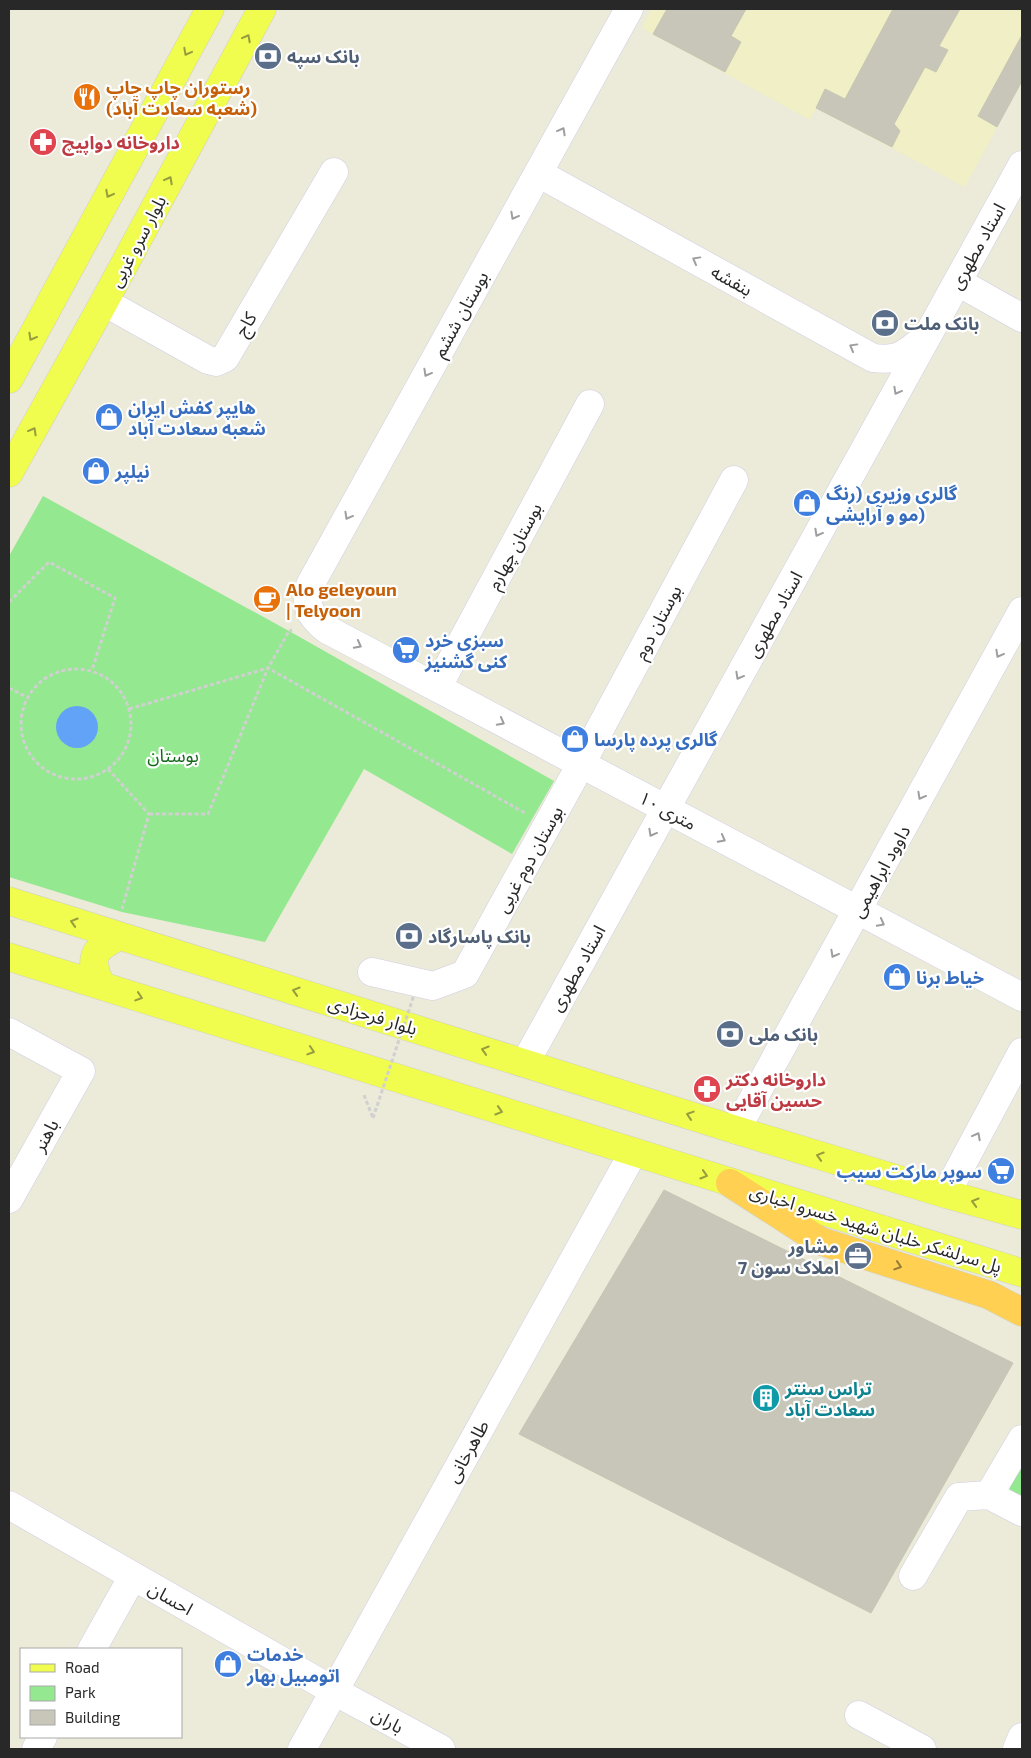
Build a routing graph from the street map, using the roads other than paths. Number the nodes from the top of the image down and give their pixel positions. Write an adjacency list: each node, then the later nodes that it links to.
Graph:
1 (210, 9): 11 (main road, one-way to 11)
2 (262, 9): 8 (main road, بلوار سرو غربی, one-way to 2)
3 (629, 9): 6 (street, بوستان ششم, one-way to 3)
4 (1022, 165): 7 (street, استاد مطهری)
5 (334, 172): 8 (street, کاج)
6 (538, 173): 10 (street, بنفشه, one-way to 6); 16 (street, بوستان ششم, one-way to 16)
7 (958, 282): 9 (street); 10 (street, استاد مطهری)
8 (104, 302): 13 (main road, بلوار سرو غربی, one-way to 8)
9 (1022, 318)
10 (927, 337): 19 (street, استاد مطهری, one-way to 19)
11 (9, 379)
12 (590, 404): 17 (street, بوستان چهارم)
13 (9, 473)
14 (734, 480): 18 (street, بوستان دوم)
15 (1022, 611): 21 (street, داوود ابراهیمی, one-way to 21)
16 (316, 621): 17 (street, ۱۰ متری, one-way to 17)
17 (437, 688): 18 (street, ۱۰ متری, one-way to 18)
18 (581, 764): 19 (street, ۱۰ متری); 24 (street, بوستان دوم غربی)
19 (666, 809): 21 (street, ۱۰ متری, one-way to 21); 29 (street, استاد مطهری, one-way to 29)
20 (9, 901): 22 (main road, بلوار فرحزادی, one-way to 20)
21 (858, 910): 26 (street, ۱۰ متری, one-way to 26); 30 (street, داوود ابراهیمی, one-way to 30)
22 (120, 924): 25 (main road); 29 (main road, بلوار فرحزادی, one-way to 22)
23 (9, 957): 25 (main road)
24 (372, 972)
25 (101, 985): 31 (main road, one-way to 31)
26 (1022, 997)
27 (9, 1032): 34 (street, باهنر)
28 (1022, 1052): 33 (street, one-way to 28)
29 (525, 1062): 30 (main road, بلوار فرحزادی, one-way to 29)
30 (736, 1130): 33 (main road, one-way to 30)
31 (633, 1153): 32 (main road, one-way to 32); 45 (street, طاهرخانی)
32 (730, 1183): 36 (main road, پل سرلشکر خلبان شهید خسرو اخباری); 37 (highway, one-way to 37)
33 (946, 1194): 35 (main road, one-way to 33)
34 (9, 1199)
35 (1022, 1215)
36 (1022, 1273)
37 (1022, 1312)
38 (1022, 1440): 39 (street)
39 (989, 1495): 41 (street); 43 (street)
40 (9, 1505): 42 (street, احسان)
41 (1022, 1512)
42 (133, 1576): 44 (street); 45 (street, احسان)
43 (913, 1576)
44 (93, 1648)
45 (334, 1691): 50 (street, طاهرخانی); 51 (street, باران)
46 (859, 1715): 52 (street)
47 (1022, 1737): 53 (street)
48 (42, 1738): 49 (street)
49 (36, 1749)
50 (302, 1749)
51 (441, 1749)
52 (922, 1749)
53 (1017, 1749)

